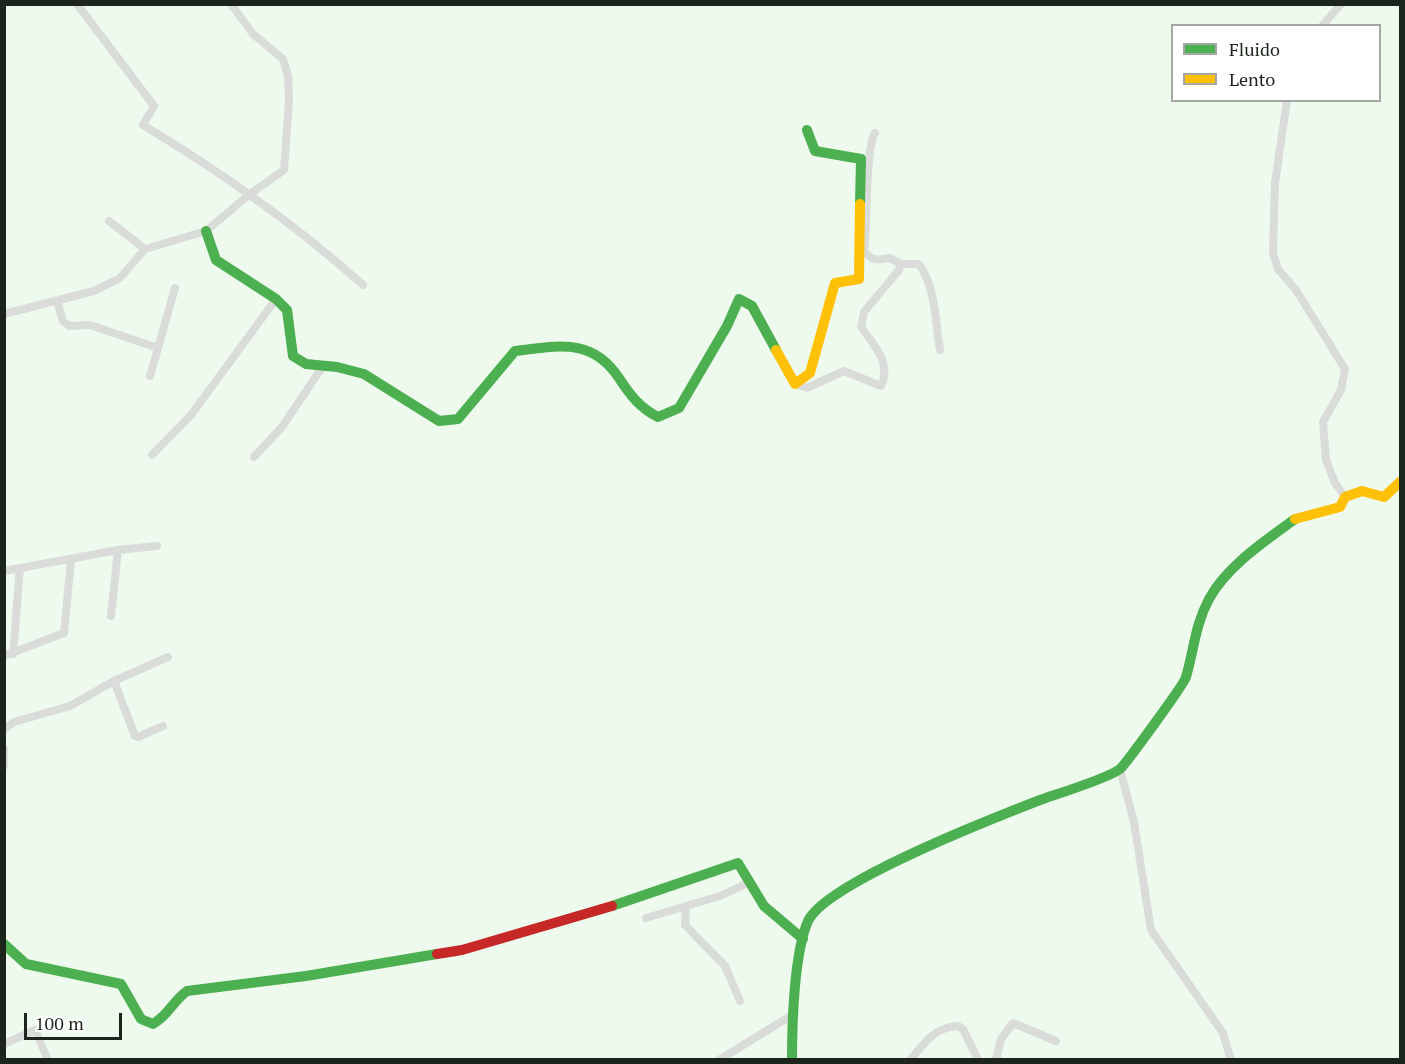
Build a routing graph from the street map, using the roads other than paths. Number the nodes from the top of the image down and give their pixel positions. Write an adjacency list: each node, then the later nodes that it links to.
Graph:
1 (77, 4): 8 (street)
2 (231, 4): 8 (street)
3 (1341, 4): 4 (street)
4 (1324, 24)
5 (1287, 102): 26 (street)
6 (807, 130): 22 (street)
7 (875, 133): 12 (street)
8 (250, 194): 10 (street); 13 (street)
9 (109, 221): 11 (street)
10 (206, 231): 11 (street); 15 (street)
11 (145, 249): 16 (street)
12 (901, 264): 19 (street); 22 (street)
13 (363, 285)
14 (175, 288): 18 (street)
15 (276, 299): 20 (street); 23 (street)
16 (57, 301): 17 (street); 18 (street)
17 (4, 314)
18 (158, 348): 21 (street)
19 (940, 350)
20 (323, 366): 22 (street); 24 (street)
21 (150, 376)
22 (795, 384)
23 (152, 455)
24 (254, 457)
25 (1401, 482): 26 (street)
26 (1346, 496): 40 (street)
27 (157, 546): 28 (street)
28 (118, 550): 29 (street); 32 (street)
29 (71, 559): 30 (street); 33 (street)
30 (20, 568): 31 (street); 33 (street)
31 (4, 571)
32 (111, 615)
33 (9, 655)
34 (168, 657): 35 (street)
35 (114, 681): 36 (street); 37 (street)
36 (163, 726)
37 (4, 730)
38 (4, 749): 39 (street)
39 (4, 766)
40 (1120, 770): 46 (street); 58 (street)
41 (750, 882): 42 (street); 46 (street); 47 (street)
42 (686, 906): 43 (street); 45 (street)
43 (670, 910): 44 (street); 45 (street)
44 (646, 918)
45 (685, 925): 48 (street)
46 (803, 939): 49 (street)
47 (4, 944)
48 (740, 1001)
49 (792, 1016): 53 (street); 54 (street)
50 (1056, 1041): 57 (street)
51 (4, 1044): 52 (street)
52 (48, 1059)
53 (719, 1059)
54 (792, 1059)
55 (910, 1059): 56 (street)
56 (978, 1059)
57 (996, 1059)
58 (1231, 1059)

